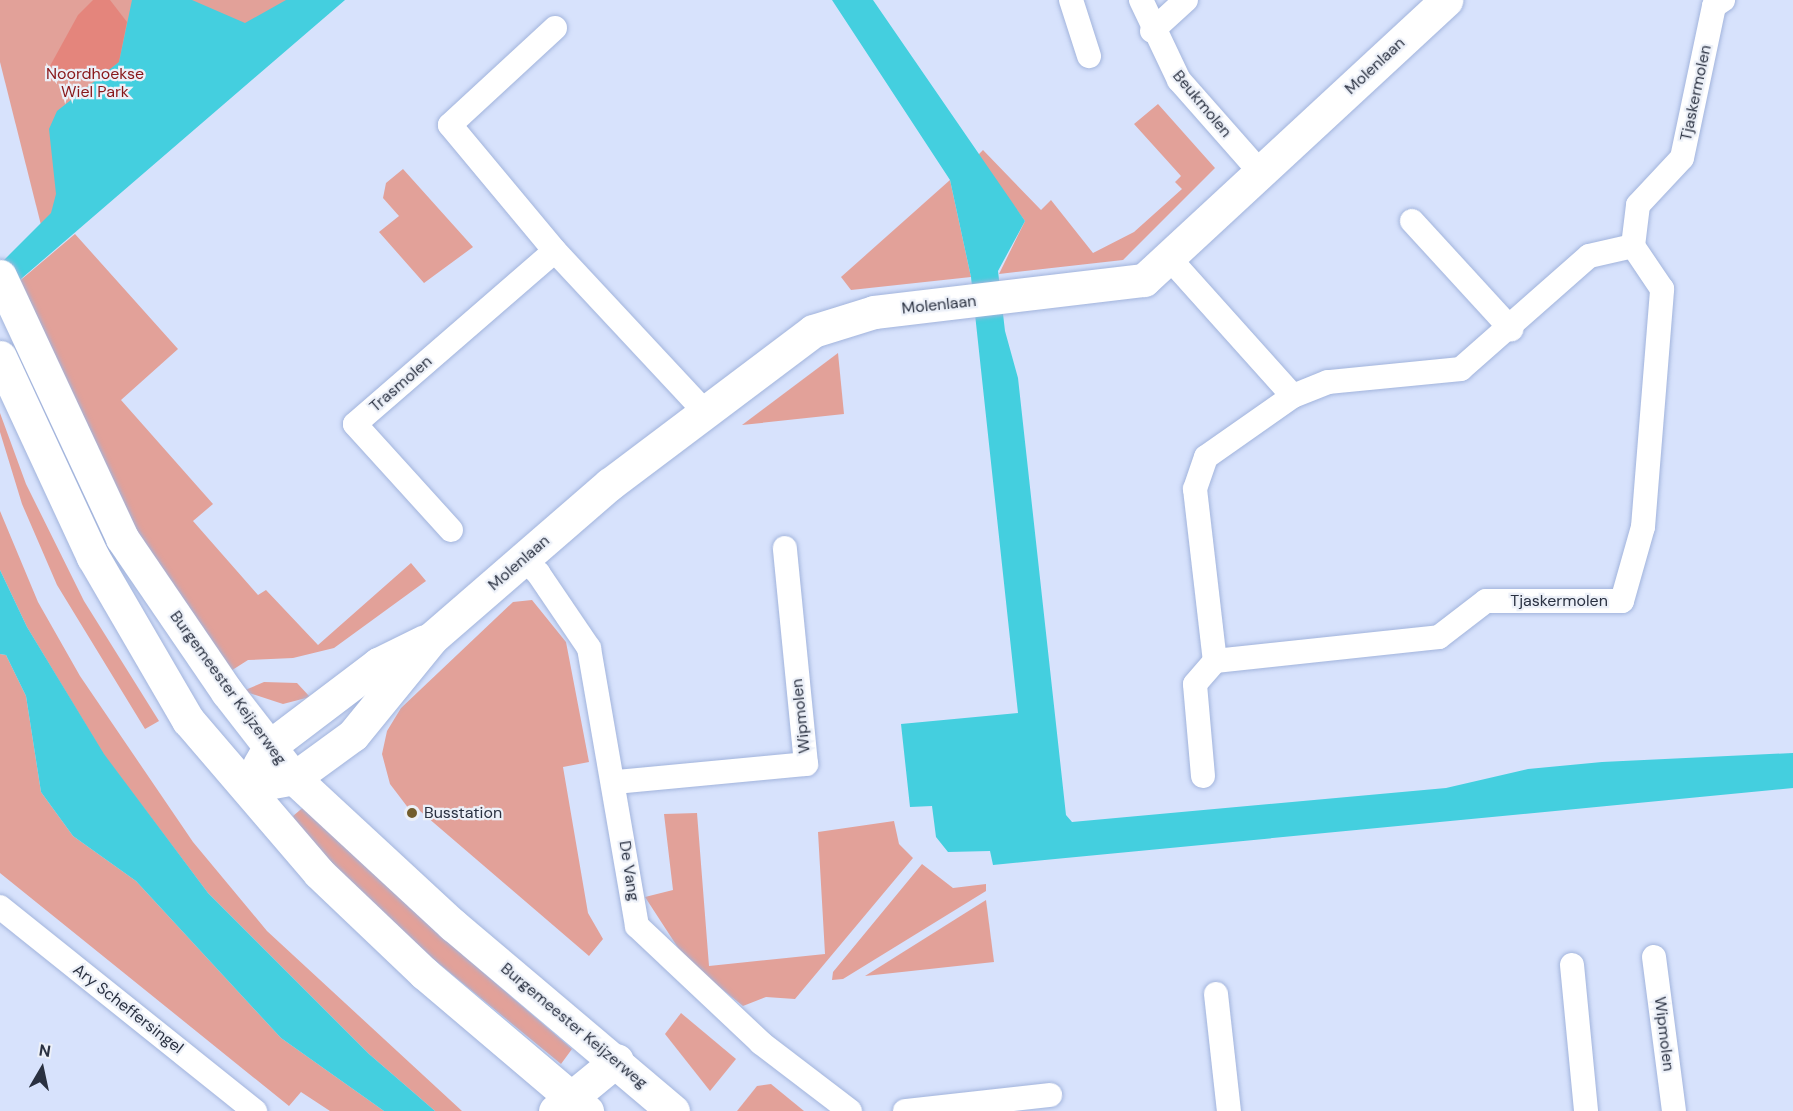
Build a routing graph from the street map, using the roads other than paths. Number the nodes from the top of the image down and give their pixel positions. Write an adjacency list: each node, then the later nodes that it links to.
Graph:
1 (1071, 0): 8 (street)
2 (1141, 0): 7 (street, Beukmolen)
3 (1186, 0): 7 (street)
4 (1446, 0): 9 (main road, Molenlaan)
5 (1723, 0): 11 (street, Tjaskermolen)
6 (555, 28): 12 (street)
7 (1152, 31): 9 (street, Beukmolen)
8 (1089, 56)
9 (1260, 172): 13 (main road, Molenlaan)
10 (1412, 221): 15 (street)
11 (1633, 246): 15 (street); 23 (street, Tjaskermolen)
12 (555, 251): 18 (street); 19 (street, Trasmolen)
13 (1170, 259): 17 (street); 18 (main road, Molenlaan)
14 (6, 291): 24 (main road, Burgemeester Keijzerweg)
15 (1511, 329): 17 (street)
16 (0, 357): 28 (main road)
17 (1293, 396): 23 (street)
18 (706, 413): 21 (main road, Molenlaan)
19 (451, 530)
20 (785, 548): 27 (street, Wipmolen)
21 (523, 559): 22 (main road, Molenlaan); 27 (street, De Vang)
22 (432, 638): 24 (main road, Molenlaan); 26 (main road, Molenlaan)
23 (1215, 661): 25 (street)
24 (270, 746): 26 (main road, Burgemeester Keijzerweg); 28 (main road, Molenlaan)
25 (1203, 776)
26 (294, 778): 28 (main road, Molenlaan); 33 (main road, Burgemeester Keijzerweg)
27 (615, 782): 39 (street, De Vang)
28 (246, 787): 35 (main road)
29 (0, 907): 36 (street, Ary Scheffersingel)
30 (1654, 957): 43 (street, Wipmolen)
31 (1572, 965): 42 (street)
32 (1216, 994): 41 (street)
33 (617, 1060): 35 (main road); 37 (main road); 38 (main road, Burgemeester Keijzerweg)
34 (1050, 1095): 40 (street)
35 (570, 1106)
36 (255, 1111)
37 (604, 1111)
38 (673, 1111)
39 (849, 1111)
40 (906, 1111)
41 (1229, 1111)
42 (1586, 1111)
43 (1674, 1111)

